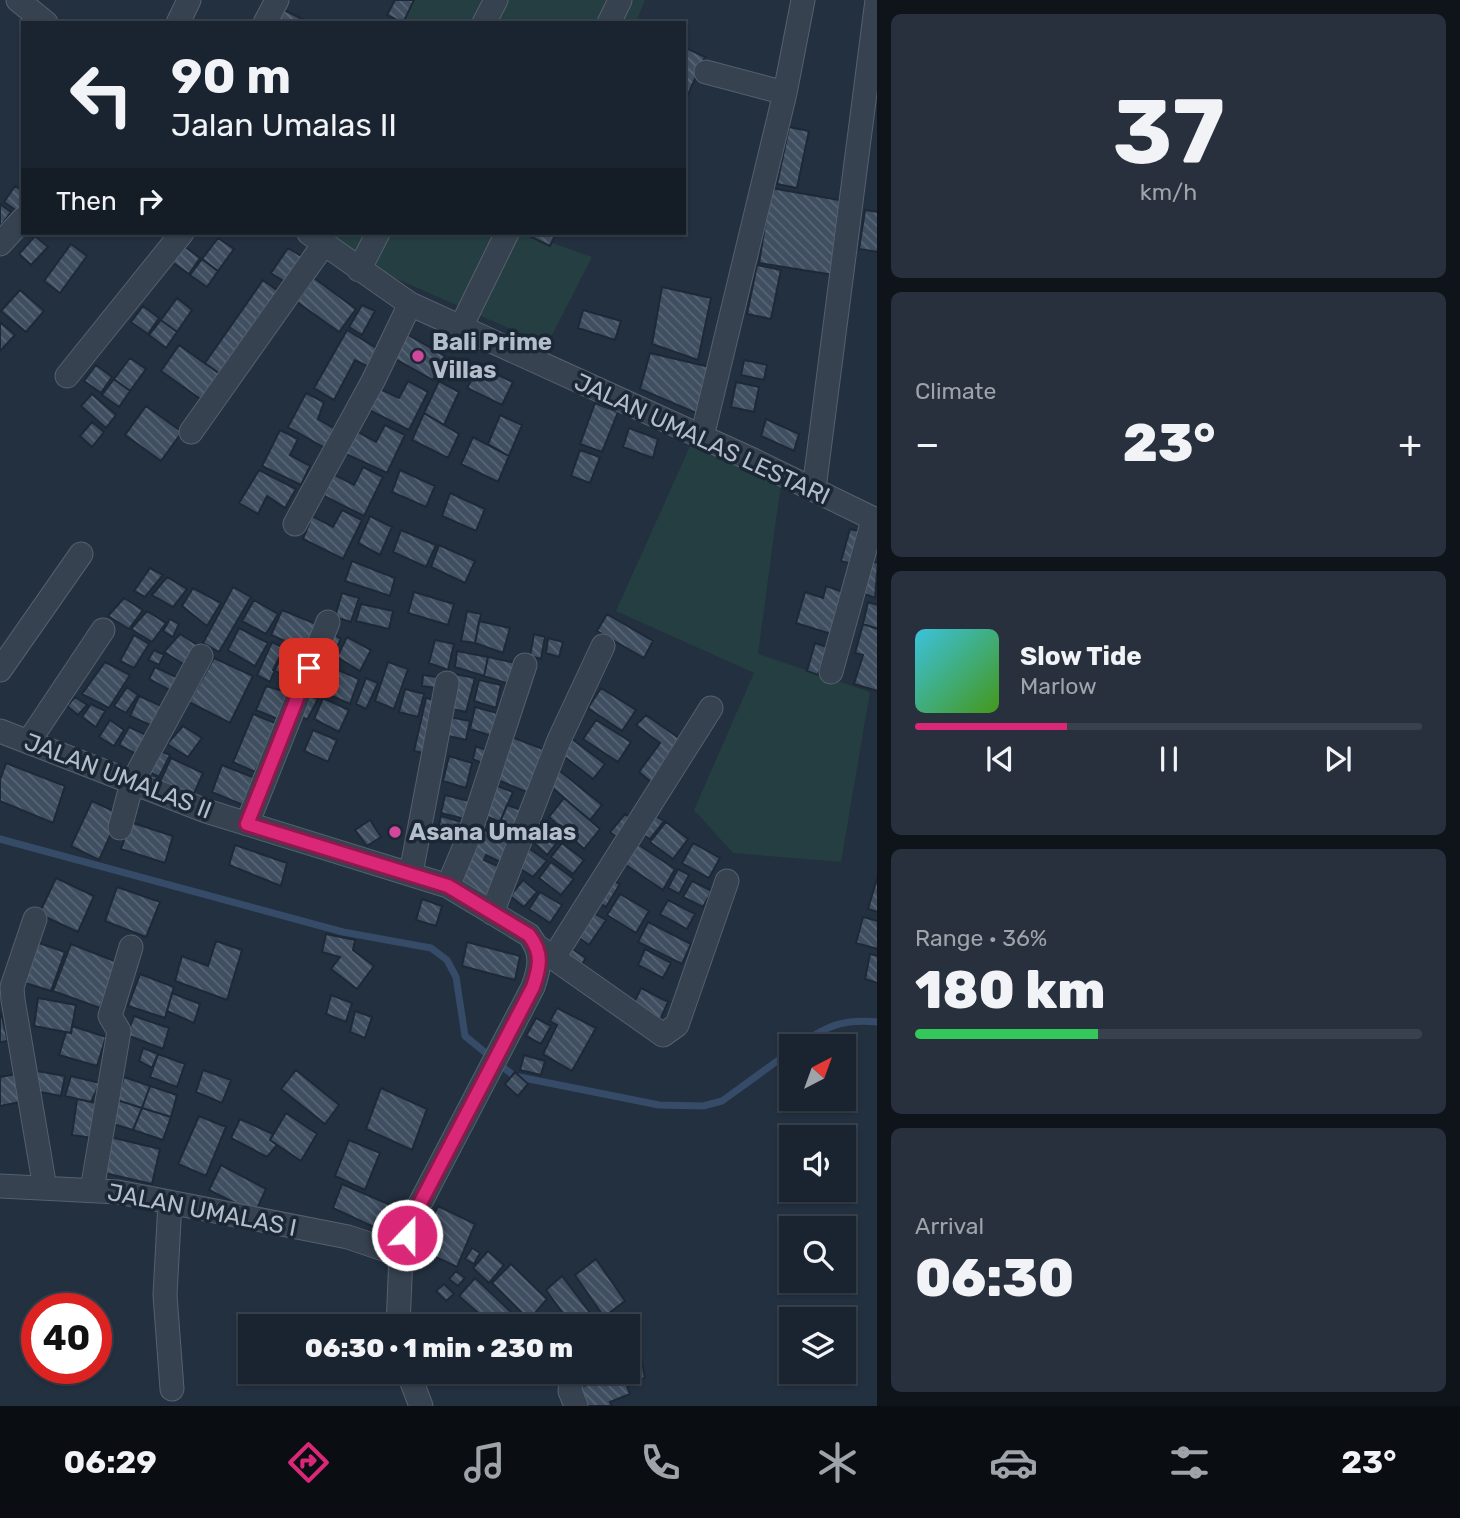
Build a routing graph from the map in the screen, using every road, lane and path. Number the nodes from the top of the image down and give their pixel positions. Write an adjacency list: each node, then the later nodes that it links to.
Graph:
1 (189, 0): 9 (street)
2 (277, 0): 10 (street)
3 (496, 0): 11 (street)
4 (620, 0): 12 (street)
5 (803, 0): 14 (street)
6 (877, 0): 27 (street)
7 (24, 2): 8 (street)
8 (44, 21)
9 (179, 21)
10 (266, 21)
11 (485, 21)
12 (610, 21)
13 (706, 72): 14 (street)
14 (785, 93): 26 (street)
15 (21, 221): 20 (street)
16 (180, 235): 24 (street)
17 (377, 235): 21 (street)
18 (506, 235): 23 (street)
19 (317, 238): 21 (street, JALAN UMALAS LESTARI); 25 (street)
20 (0, 244)
21 (359, 270): 22 (street, JALAN UMALAS LESTARI)
22 (410, 304): 23 (street, JALAN UMALAS LESTARI); 29 (street)
23 (461, 327): 26 (street, JALAN UMALAS LESTARI)
24 (67, 376)
25 (191, 432)
26 (702, 437): 27 (street, JALAN UMALAS LESTARI)
27 (814, 489): 28 (street, JALAN UMALAS LESTARI)
28 (875, 521): 37 (street)
29 (295, 524)
30 (82, 554): 36 (street)
31 (328, 622): 43 (street)
32 (103, 630): 41 (street)
33 (604, 646): 48 (street)
34 (201, 656): 42 (street)
35 (525, 665): 47 (street)
36 (0, 670)
37 (831, 672)
38 (447, 683): 45 (street)
39 (711, 708): 51 (street)
40 (0, 731): 41 (street, JALAN UMALAS II)
41 (29, 741): 42 (street, JALAN UMALAS II)
42 (132, 783): 43 (street, JALAN UMALAS II); 44 (street)
43 (247, 824): 45 (street, JALAN UMALAS II)
44 (120, 828)
45 (411, 873): 47 (street, JALAN UMALAS II)
46 (727, 881): 51 (street, JALAN UMALAS II)
47 (448, 886): 48 (street, JALAN UMALAS II)
48 (492, 913): 51 (street, JALAN UMALAS II)
49 (35, 919): 53 (street)
50 (131, 947): 54 (street)
51 (546, 952): 56 (street)
52 (0, 1186): 53 (street, JALAN UMALAS I)
53 (45, 1188): 54 (street, JALAN UMALAS I)
54 (92, 1189): 55 (street, JALAN UMALAS I)
55 (170, 1202): 56 (street, JALAN UMALAS I); 60 (street)
56 (401, 1255): 57 (street)
57 (399, 1314)
58 (413, 1384): 61 (street)
59 (571, 1384): 62 (street)
60 (172, 1389)
61 (421, 1406)
62 (576, 1406)

